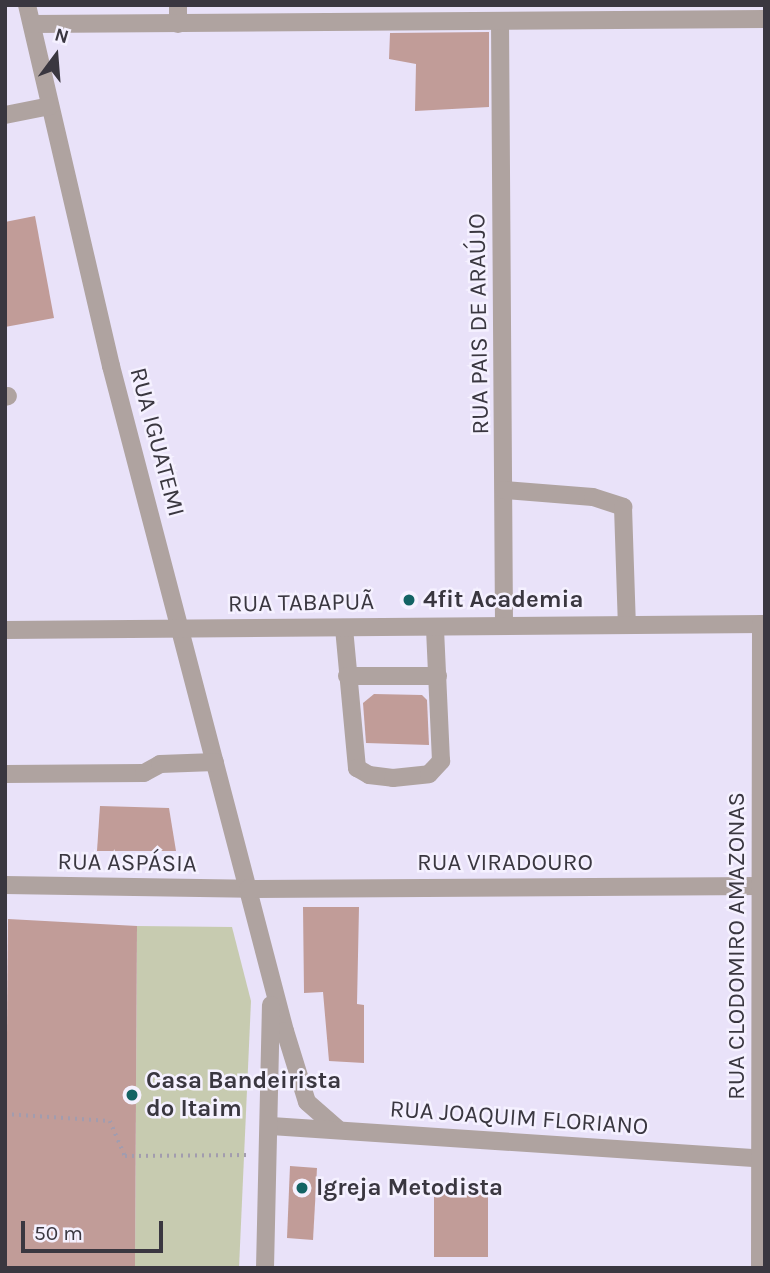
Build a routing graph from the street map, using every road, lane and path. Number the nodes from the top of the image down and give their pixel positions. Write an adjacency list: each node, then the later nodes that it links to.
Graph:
1 (27, 5): 8 (street, RUA IGUATEMI)
2 (178, 5): 9 (street)
3 (407, 13): 5 (street); 7 (street)
4 (583, 13): 6 (street); 7 (street)
5 (250, 14): 9 (street)
6 (765, 19)
7 (500, 21): 12 (street, RUA PAIS DE ARAÚJO)
8 (33, 24): 9 (street); 10 (street, RUA IGUATEMI)
9 (178, 24)
10 (50, 106): 11 (street); 18 (street, RUA IGUATEMI)
11 (5, 115)
12 (504, 490): 14 (street); 15 (street, RUA PAIS DE ARAÚJO)
13 (763, 624): 14 (street, RUA TABAPUÃ); 24 (street, RUA CLODOMIRO AMAZONAS)
14 (627, 625): 15 (street, RUA TABAPUÃ)
15 (504, 626): 16 (street, RUA TABAPUÃ)
16 (435, 627): 17 (street, RUA TABAPUÃ); 21 (street)
17 (344, 628): 18 (street, RUA TABAPUÃ); 20 (street)
18 (178, 629): 19 (street, RUA TABAPUÃ); 22 (street, RUA IGUATEMI)
19 (5, 630)
20 (347, 676): 21 (street); 21 (street)
21 (438, 676)
22 (215, 762): 23 (street); 27 (street, RUA IGUATEMI)
23 (5, 774)
24 (764, 841): 25 (street, RUA CLODOMIRO AMAZONAS)
25 (763, 878): 27 (street, RUA VIRADOURO); 33 (street, RUA CLODOMIRO AMAZONAS)
26 (5, 885): 27 (street, RUA ASPÁSIA)
27 (248, 889): 28 (street, RUA IGUATEMI)
28 (271, 981): 30 (street); 31 (street)
29 (5, 1114): 32 (path)
30 (271, 1126): 31 (street, RUA JOAQUIM FLORIANO); 32 (street)
31 (338, 1129): 33 (street, RUA JOAQUIM FLORIANO)
32 (269, 1154): 34 (street)
33 (763, 1159): 35 (street, RUA CLODOMIRO AMAZONAS)
34 (265, 1268)
35 (760, 1268)

